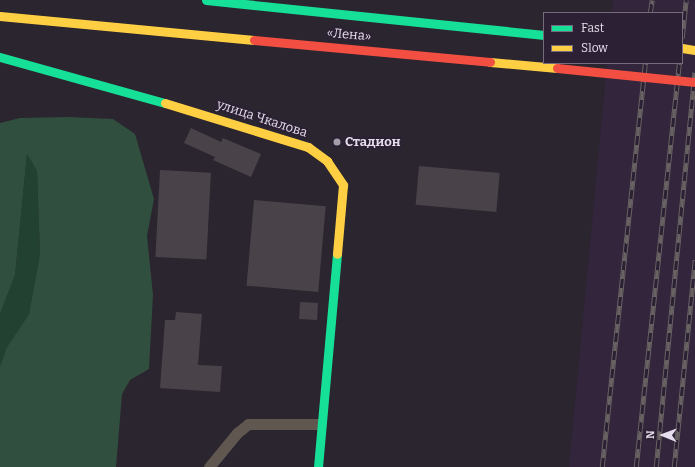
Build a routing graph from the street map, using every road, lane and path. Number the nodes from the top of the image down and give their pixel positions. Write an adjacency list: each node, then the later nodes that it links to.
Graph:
1 (206, 0): 3 (main road, «Лена»)
2 (0, 16): 7 (main road, «Лена», bridge)
3 (543, 35)
4 (683, 48): 5 (main road)
5 (695, 50)
6 (0, 57): 8 (main road, улица Чкалова)
7 (695, 82)
8 (320, 424): 9 (lane); 10 (main road, улица Чкалова)
9 (209, 467)
10 (318, 467)

